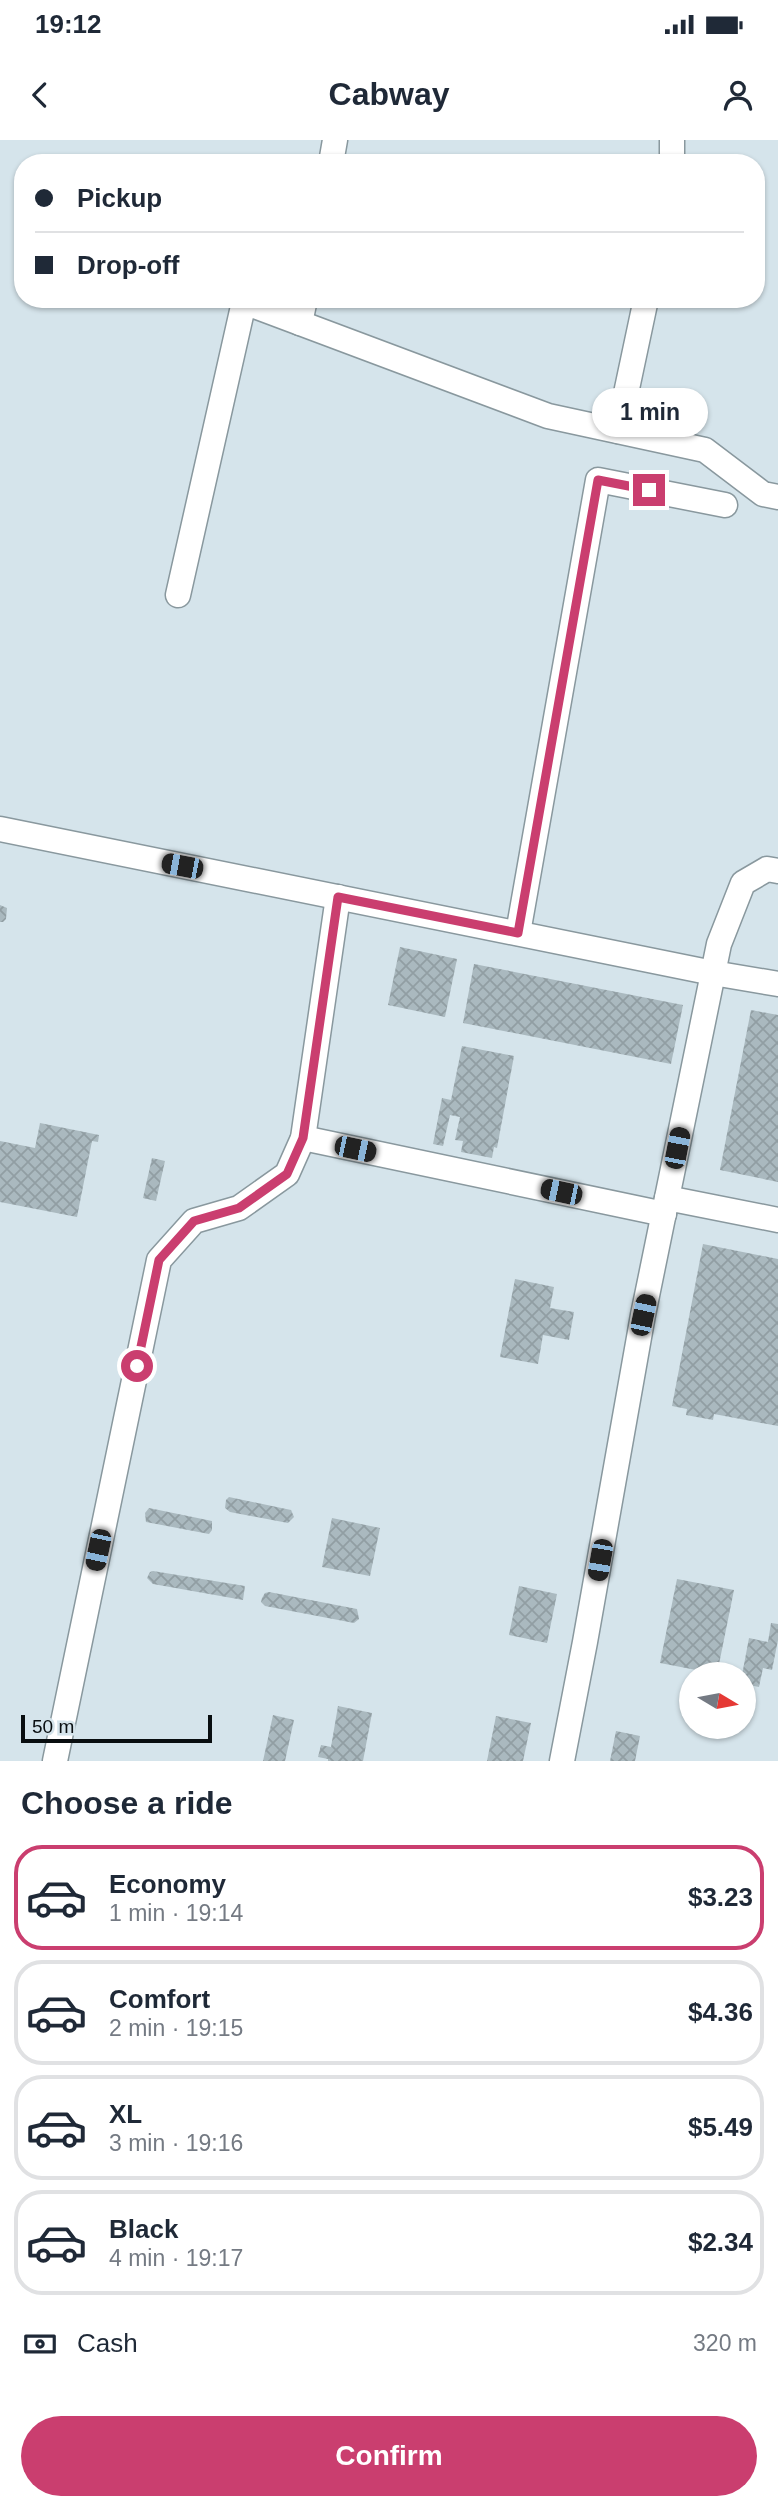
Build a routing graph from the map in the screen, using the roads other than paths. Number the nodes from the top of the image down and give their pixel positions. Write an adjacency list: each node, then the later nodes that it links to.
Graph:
1 (243, 308): 8 (lane)
2 (283, 308): 4 (lane)
3 (644, 308): 5 (lane)
4 (303, 311): 5 (lane)
5 (618, 431): 6 (lane)
6 (778, 497)
7 (725, 505): 12 (lane)
8 (178, 595)
9 (0, 829): 11 (lane)
10 (778, 871): 13 (lane)
11 (338, 897): 12 (lane); 15 (lane)
12 (518, 933): 13 (lane)
13 (713, 973): 14 (lane); 16 (lane)
14 (778, 984)
15 (303, 1138): 16 (lane); 18 (lane)
16 (665, 1206): 17 (lane); 19 (lane)
17 (778, 1220)
18 (54, 1761)
19 (562, 1761)

